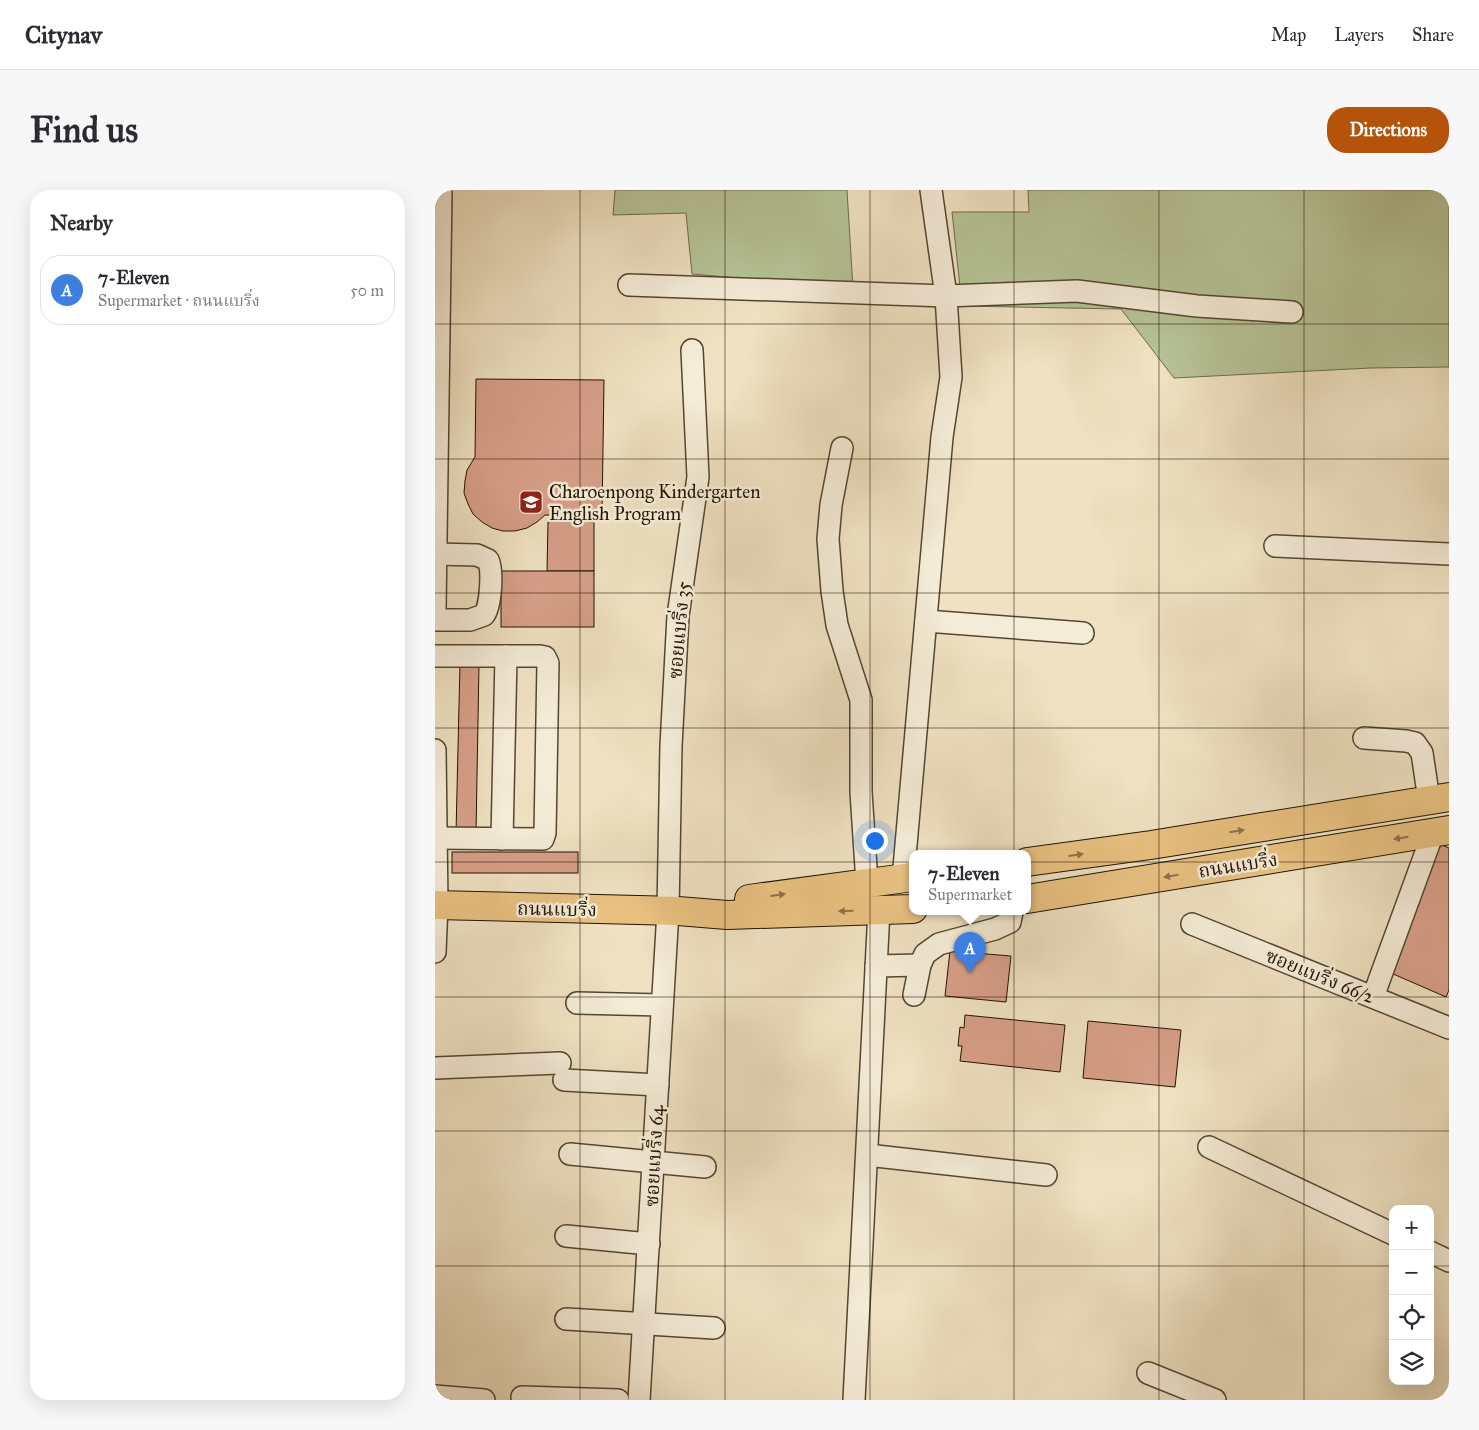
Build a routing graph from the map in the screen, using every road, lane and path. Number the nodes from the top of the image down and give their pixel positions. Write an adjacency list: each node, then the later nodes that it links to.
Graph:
1 (441, 190): 3 (street)
2 (931, 190): 5 (street)
3 (437, 251): 7 (street)
4 (629, 285): 5 (street)
5 (946, 296): 6 (street); 17 (street)
6 (1292, 312)
7 (437, 322): 9 (street)
8 (692, 350): 36 (street, ซอยแบริ่ง 35)
9 (436, 409): 11 (street)
10 (843, 448): 31 (street)
11 (436, 493): 14 (street)
12 (1275, 546): 13 (street)
13 (1449, 554)
14 (435, 561): 15 (street); 16 (street)
15 (435, 609)
16 (435, 620)
17 (925, 621): 18 (street); 27 (street)
18 (1083, 633)
19 (435, 656): 20 (street)
20 (506, 656): 26 (street); 26 (street)
21 (1364, 738): 23 (street)
22 (435, 750): 25 (street)
23 (1439, 799): 28 (main road, ถนนแบริ่ง, one-way to 23)
24 (1441, 831): 32 (main road, ถนนแบริ่ง, one-way to 32); 43 (street)
25 (436, 838): 26 (street); 33 (street)
26 (502, 839)
27 (910, 850)
28 (1031, 861)
29 (909, 863): 30 (street)
30 (908, 878): 31 (main road, ถนนแบริ่ง)
31 (867, 883): 36 (main road, ถนนแบริ่ง, one-way to 31)
32 (1031, 898)
33 (436, 905): 36 (main road, ถนนแบริ่ง); 39 (street)
34 (909, 909): 35 (main road, ถนนแบริ่ง)
35 (879, 910): 36 (main road, ถนนแบริ่ง, one-way to 36); 41 (street)
36 (673, 911): 45 (street, ซอยแบริ่ง 64)
37 (1011, 915): 40 (street)
38 (1192, 924): 43 (street, ซอยแบริ่ง 66/2)
39 (435, 952)
40 (919, 965): 41 (street); 42 (street)
41 (876, 966): 51 (street)
42 (914, 995)
43 (1373, 997): 46 (street, ซอยแบริ่ง 66/2)
44 (577, 1003): 45 (street)
45 (662, 1005): 48 (street, ซอยแบริ่ง 64)
46 (1449, 1028)
47 (435, 1068): 48 (street)
48 (658, 1085): 52 (street, ซอยแบริ่ง 64)
49 (1209, 1147): 55 (street)
50 (570, 1154): 52 (street)
51 (867, 1155): 54 (street); 69 (street)
52 (654, 1162): 53 (street); 57 (street, ซอยแบริ่ง 64)
53 (705, 1167)
54 (1046, 1176)
55 (1389, 1232)
56 (566, 1236): 57 (street)
57 (649, 1244): 61 (street, ซอยแบริ่ง 64)
58 (1434, 1254): 59 (street)
59 (1449, 1261)
60 (566, 1319): 61 (street)
61 (645, 1323): 62 (street); 68 (street, ซอยแบริ่ง 64)
62 (714, 1328)
63 (1148, 1373): 70 (street)
64 (435, 1396): 66 (street)
65 (522, 1397): 67 (street)
66 (485, 1400)
67 (618, 1400)
68 (639, 1400)
69 (854, 1400)
70 (1215, 1400)

